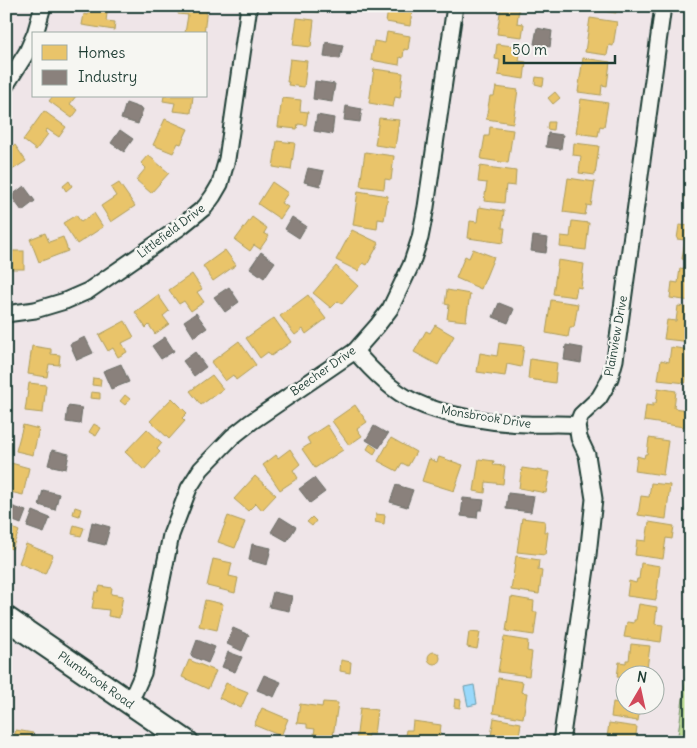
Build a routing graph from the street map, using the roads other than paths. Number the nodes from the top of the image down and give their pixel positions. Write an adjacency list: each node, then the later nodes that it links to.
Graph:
1 (43, 6): 5 (street)
2 (249, 6): 8 (street, Littlefield Drive)
3 (455, 6): 9 (street, Beecher Drive)
4 (663, 6): 10 (street, Plainview Drive)
5 (35, 32)
6 (32, 40): 7 (street)
7 (6, 85)
8 (6, 314)
9 (355, 351): 10 (street, Monsbrook Drive); 12 (street, Beecher Drive)
10 (577, 425): 14 (street)
11 (6, 618): 12 (street, Plumbrook Road)
12 (127, 702): 13 (street, Plumbrook Road)
13 (187, 742)
14 (561, 742)

